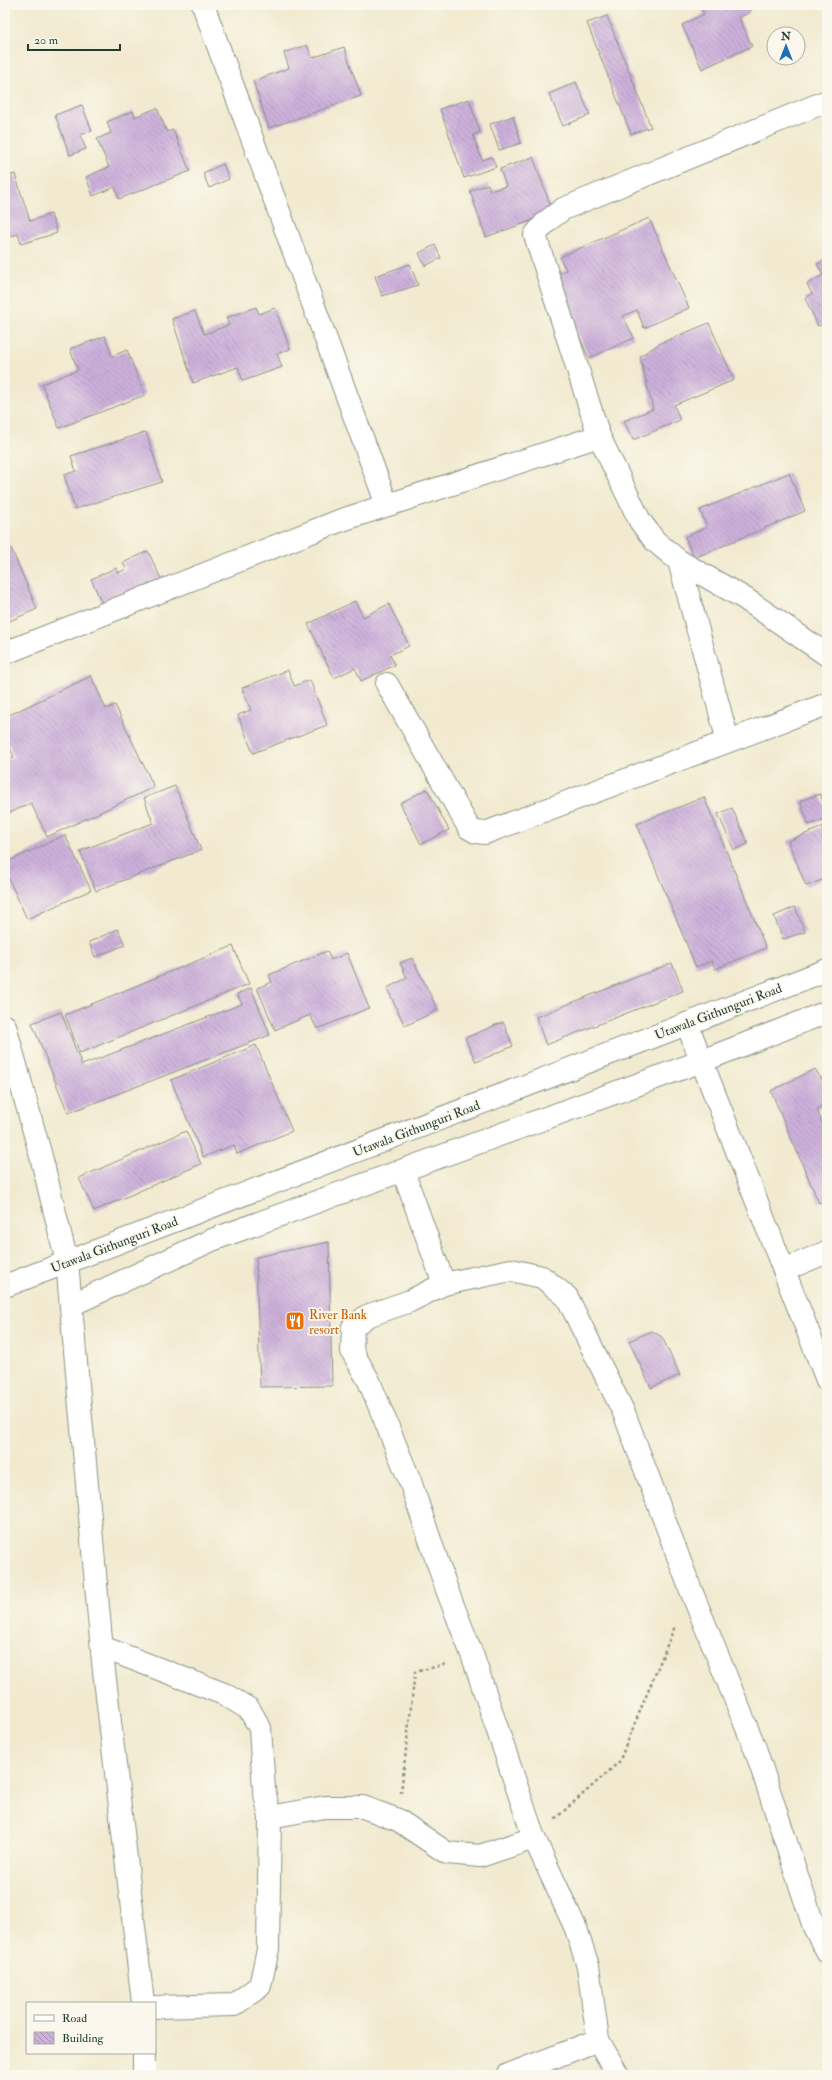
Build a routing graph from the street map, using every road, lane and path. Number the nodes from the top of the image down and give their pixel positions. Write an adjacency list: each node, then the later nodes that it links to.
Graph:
1 (202, 5): 4 (street)
2 (827, 101): 3 (street)
3 (599, 436): 4 (street); 5 (street)
4 (387, 505): 6 (street)
5 (679, 561): 7 (street); 10 (street)
6 (5, 653)
7 (827, 655)
8 (387, 684): 10 (street)
9 (827, 704): 10 (street)
10 (728, 741)
11 (827, 970): 13 (street, Utawala Githunguri Road)
12 (827, 1012): 15 (street)
13 (687, 1024): 15 (street); 18 (street, Utawala Githunguri Road)
14 (5, 1026): 18 (street)
15 (702, 1061): 16 (street); 19 (street)
16 (403, 1171): 20 (street); 22 (street)
17 (827, 1252): 19 (street)
18 (67, 1262): 21 (street, Utawala Githunguri Road); 22 (street)
19 (784, 1270): 23 (street)
20 (444, 1284): 24 (street); 26 (street)
21 (5, 1286)
22 (71, 1305): 25 (street)
23 (827, 1380)
24 (690, 1588): 29 (path); 30 (street)
25 (102, 1647): 27 (street); 31 (street)
26 (473, 1657): 28 (path); 29 (street)
27 (270, 1818): 28 (street); 32 (street)
28 (398, 1820): 29 (street)
29 (534, 1838): 33 (street)
30 (827, 1952)
31 (143, 2002)
32 (156, 2007)
33 (598, 2040): 36 (street); 37 (street)
34 (144, 2054): 35 (street)
35 (144, 2075)
36 (508, 2075)
37 (618, 2075)

